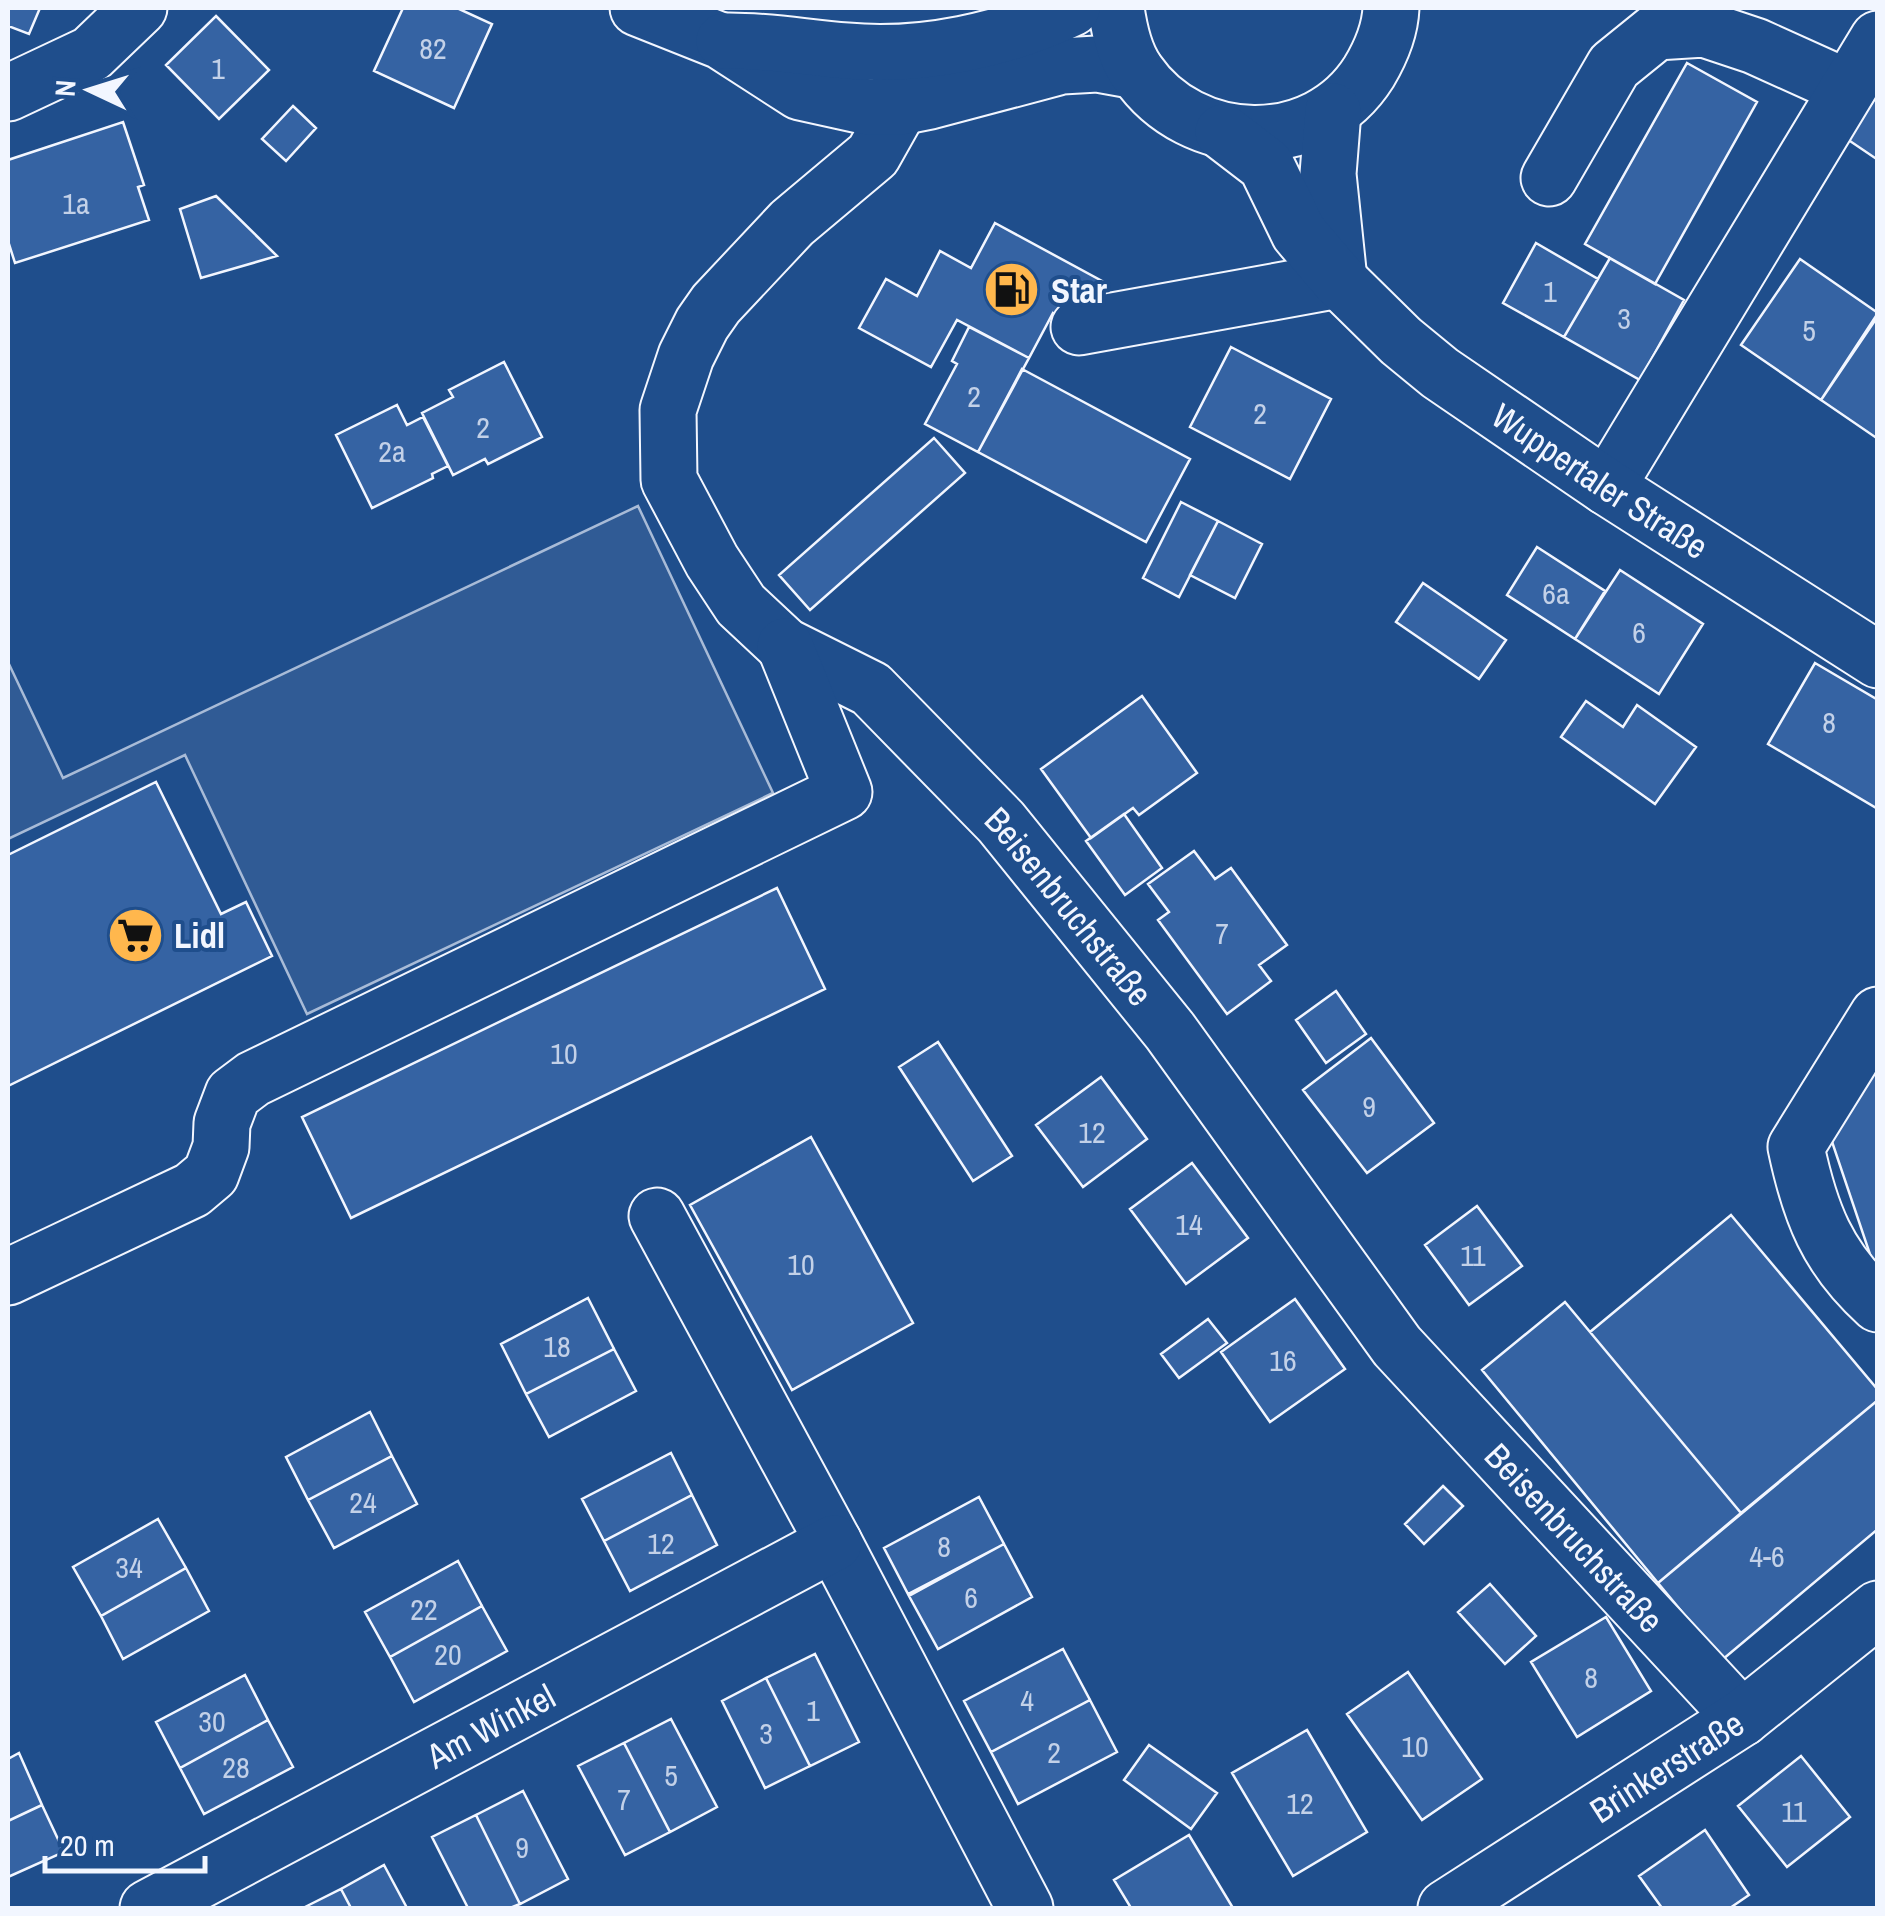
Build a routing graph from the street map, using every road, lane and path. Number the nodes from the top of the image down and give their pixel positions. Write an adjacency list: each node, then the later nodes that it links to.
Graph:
1 (140, 8): 11 (street)
2 (638, 8): 6 (street)
3 (1072, 8): 8 (street)
4 (1116, 8): 9 (street)
5 (1391, 8): 13 (street)
6 (732, 24): 8 (street); 12 (street)
7 (1878, 39): 10 (street)
8 (901, 50): 12 (street)
9 (1136, 71): 12 (street); 14 (street)
10 (1848, 88): 15 (street); 18 (street)
11 (8, 93)
12 (900, 108): 19 (street, Beisenbruchstraße)
13 (1333, 110): 14 (street); 16 (street)
14 (1223, 132): 16 (street, Wuppertaler Straße)
15 (1549, 178)
16 (1338, 280): 17 (street); 18 (street, Wuppertaler Straße)
17 (1079, 327)
18 (1607, 487): 20 (street, Wuppertaler Straße)
19 (784, 646): 23 (street); 27 (street, Beisenbruchstraße)
20 (1878, 660)
21 (1878, 1016): 24 (street)
22 (657, 1216): 25 (street)
23 (8, 1277)
24 (1878, 1304)
25 (834, 1542): 28 (street, Am Winkel); 29 (street)
26 (1878, 1609): 27 (street, Brinkerstraße)
27 (1742, 1718): 30 (street, Brinkerstraße)
28 (148, 1908)
29 (1025, 1908)
30 (1446, 1908)

